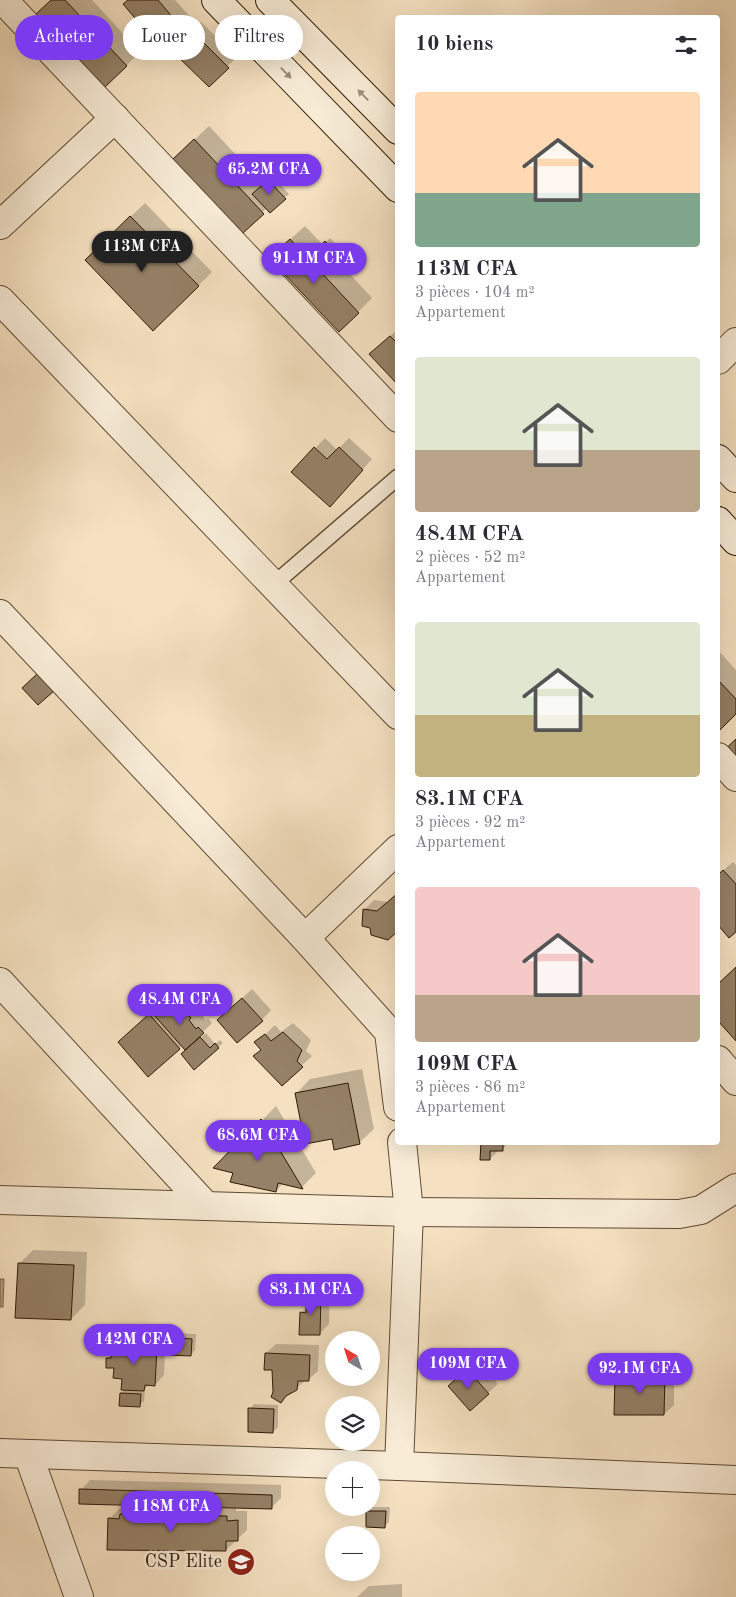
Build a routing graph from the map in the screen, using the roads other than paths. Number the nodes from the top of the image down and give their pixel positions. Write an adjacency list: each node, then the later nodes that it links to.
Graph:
1 (3, 0): 4 (street)
2 (216, 0): 6 (street, one-way to 6)
3 (270, 0): 5 (street, one-way to 3)
4 (114, 118): 7 (street); 11 (street)
5 (395, 127)
6 (395, 185)
7 (0, 225)
8 (0, 300): 17 (street)
9 (736, 342): 10 (street)
10 (720, 358)
11 (395, 415)
12 (720, 461): 13 (street)
13 (736, 478)
14 (395, 480): 17 (lane)
15 (720, 523): 16 (street)
16 (736, 541)
17 (273, 585): 19 (street)
18 (0, 614): 23 (street)
19 (395, 712)
20 (720, 759): 21 (street)
21 (736, 777)
22 (395, 852): 23 (street)
23 (305, 938): 27 (street)
24 (0, 982): 31 (street)
25 (720, 1062): 26 (street)
26 (736, 1081)
27 (395, 1082)
28 (402, 1145): 32 (street)
29 (736, 1188): 32 (street)
30 (0, 1200): 31 (street)
31 (206, 1206): 32 (street)
32 (410, 1212): 35 (street)
33 (0, 1453): 34 (street)
34 (28, 1454): 35 (street); 37 (street)
35 (399, 1466): 36 (street)
36 (736, 1480)
37 (79, 1597)

